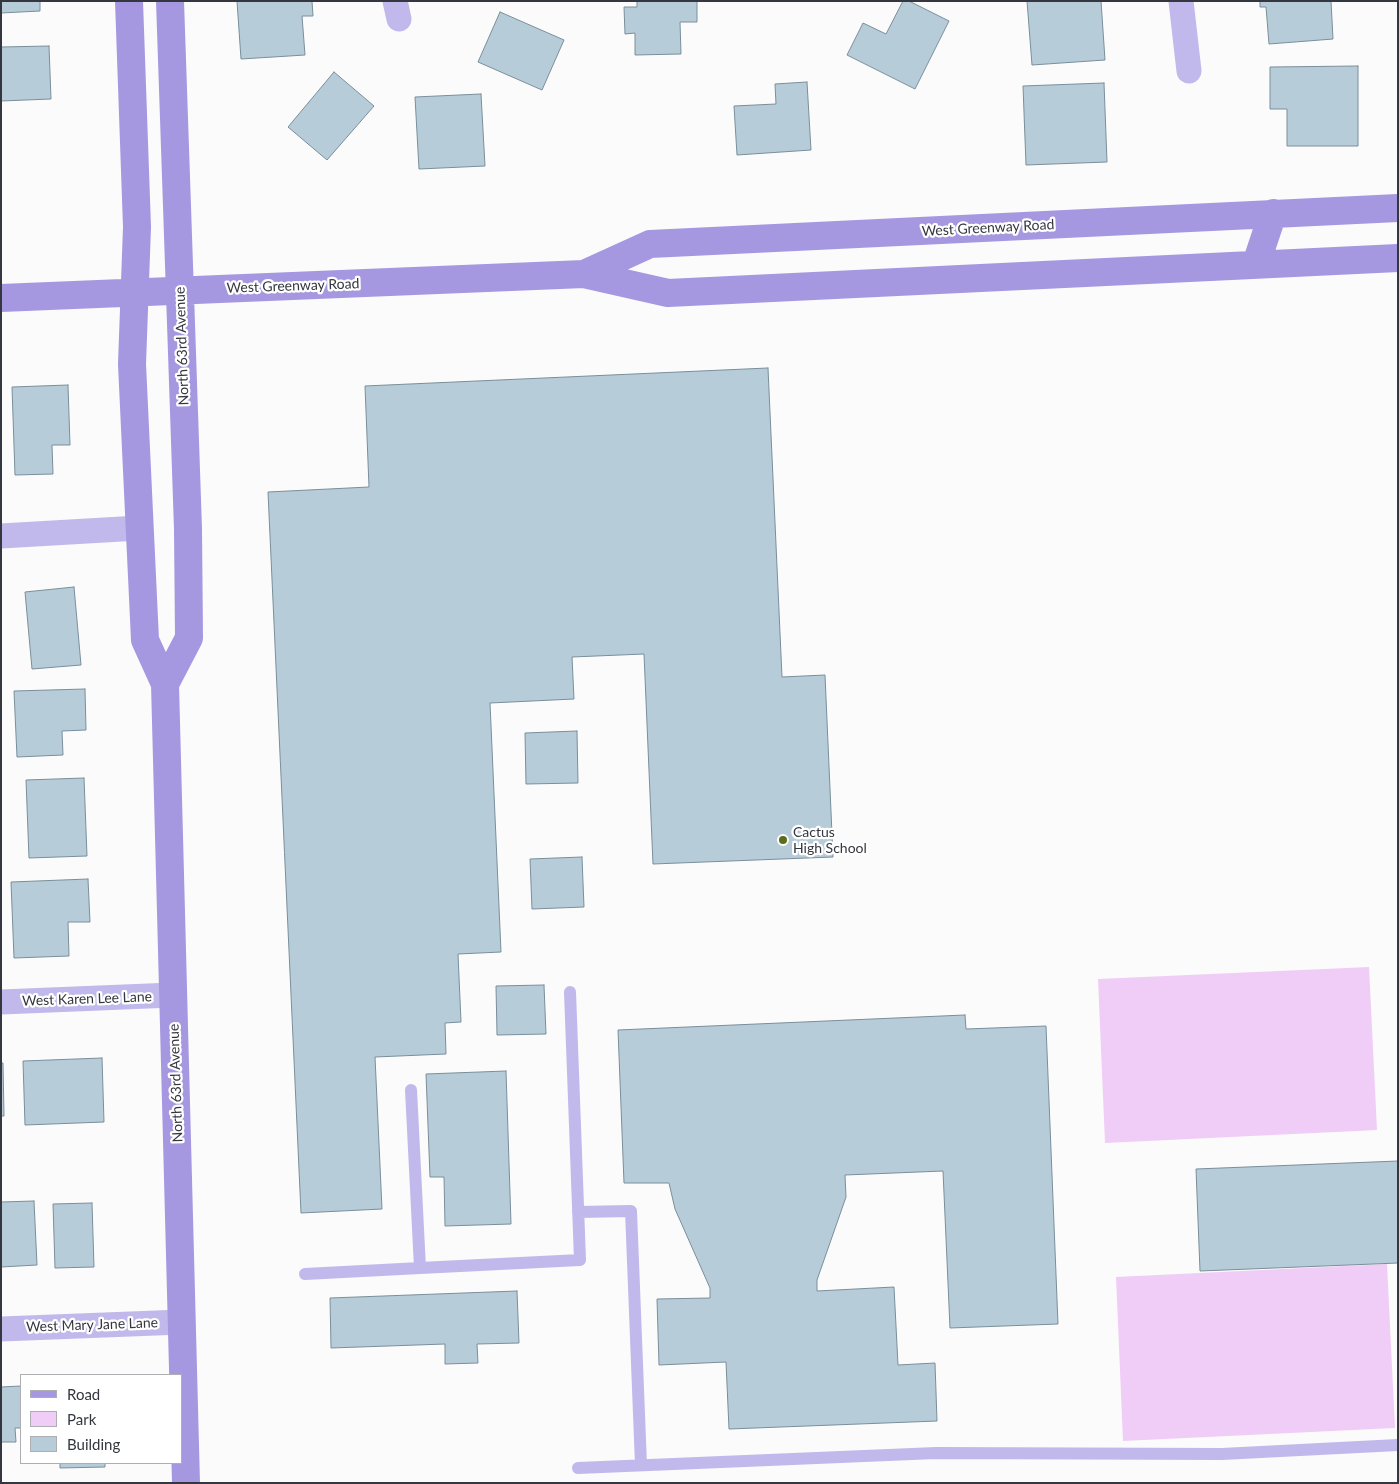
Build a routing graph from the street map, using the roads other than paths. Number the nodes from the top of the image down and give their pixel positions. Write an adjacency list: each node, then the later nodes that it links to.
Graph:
1 (128, 1): 11 (main road, North 63rd Avenue)
2 (170, 1): 10 (main road, North 63rd Avenue)
3 (1181, 1): 4 (street)
4 (1189, 71)
5 (1398, 208): 6 (main road, West Greenway Road)
6 (1273, 213): 8 (main road); 9 (main road, West Greenway Road)
7 (1398, 258): 8 (main road, West Greenway Road)
8 (1256, 264): 9 (main road, West Greenway Road)
9 (584, 274): 10 (main road, West Greenway Road)
10 (180, 290): 11 (main road, West Greenway Road); 15 (main road, North 63rd Avenue)
11 (134, 292): 12 (main road, West Greenway Road); 13 (main road, North 63rd Avenue)
12 (1, 298)
13 (139, 528): 14 (street); 15 (main road, North 63rd Avenue)
14 (1, 536)
15 (165, 684): 17 (main road, North 63rd Avenue)
16 (570, 992): 20 (lane)
17 (173, 995): 18 (street, West Karen Lee Lane); 23 (main road, North 63rd Avenue)
18 (1, 1002)
19 (411, 1090): 21 (lane)
20 (578, 1212): 21 (lane); 26 (lane)
21 (420, 1268): 22 (lane)
22 (305, 1274)
23 (182, 1322): 24 (street, West Mary Jane Lane); 28 (main road, North 63rd Avenue)
24 (1, 1329)
25 (1398, 1445): 26 (lane)
26 (642, 1465): 27 (lane)
27 (578, 1468)
28 (186, 1483)

